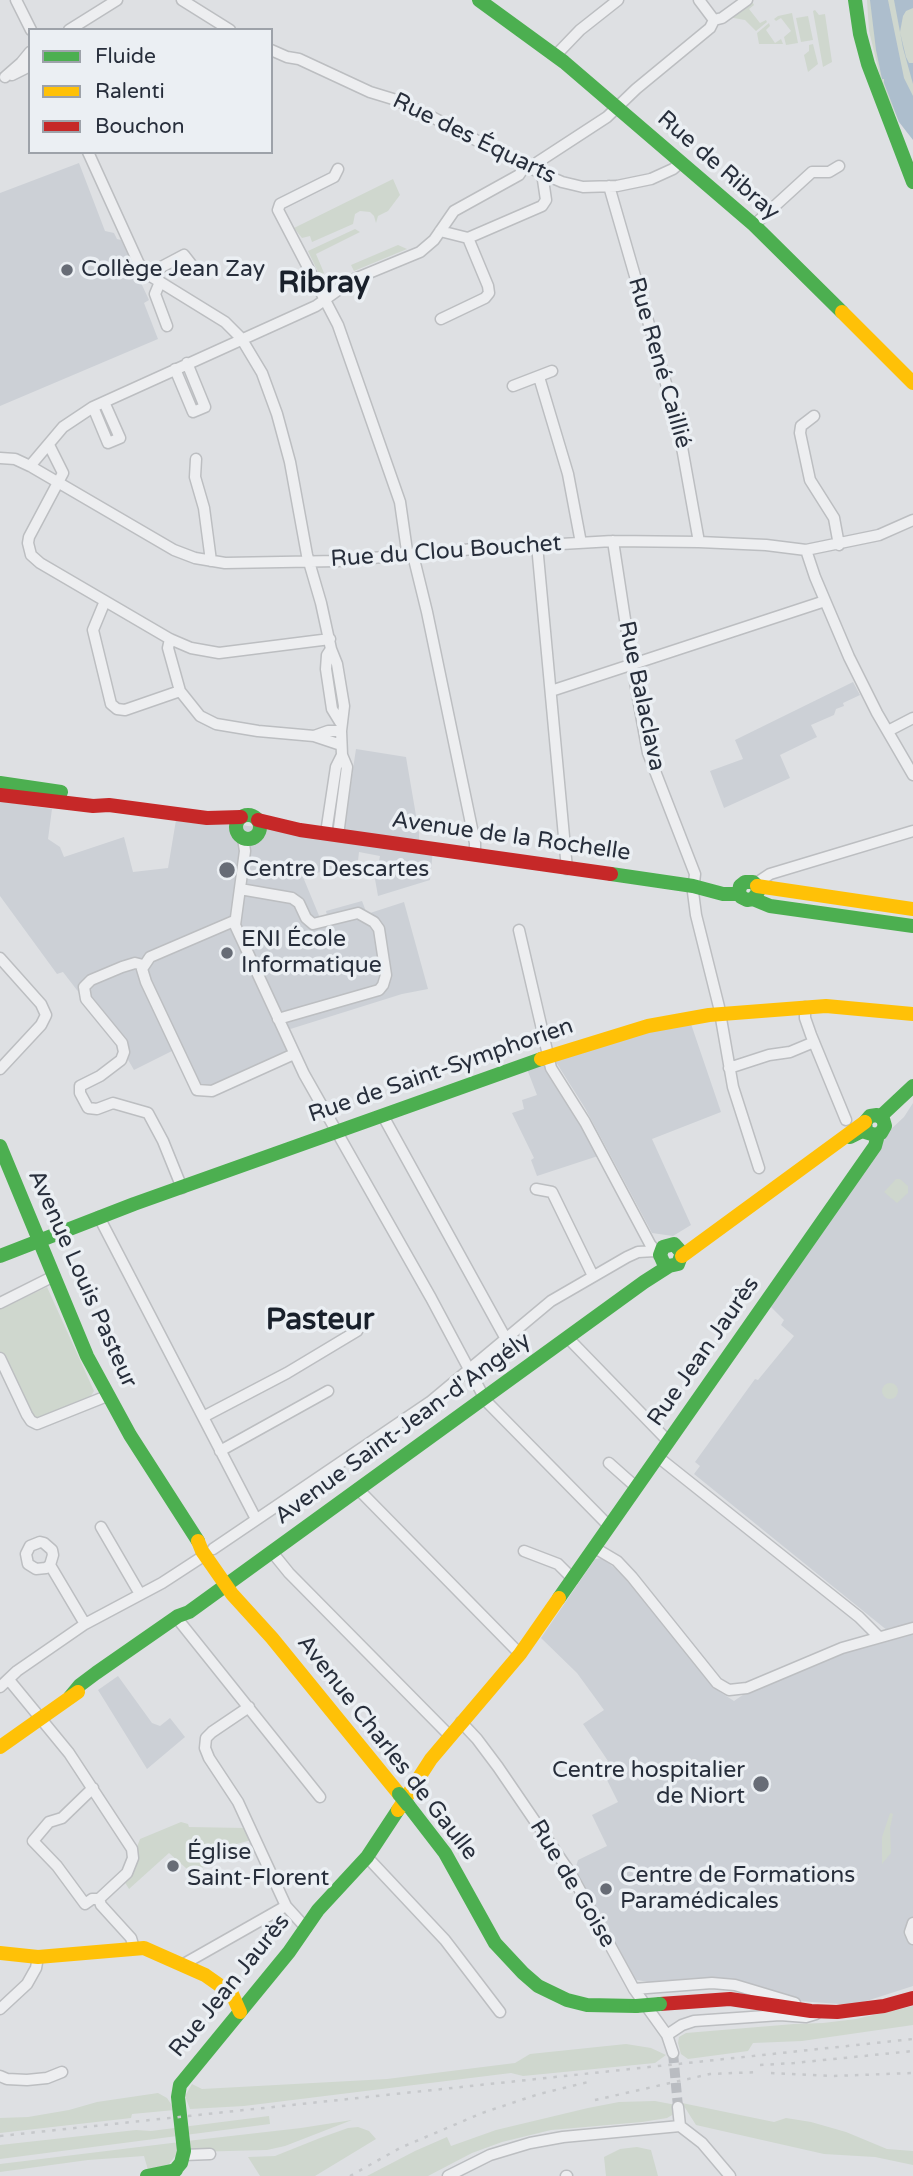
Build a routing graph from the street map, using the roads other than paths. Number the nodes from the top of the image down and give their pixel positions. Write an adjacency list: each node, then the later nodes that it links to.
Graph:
1 (16, 0): 12 (street)
2 (107, 0): 10 (street)
3 (117, 0): 10 (street)
4 (618, 0): 17 (street)
5 (699, 0): 11 (street)
6 (747, 0): 11 (street)
7 (855, 0): 26 (main road)
8 (186, 1): 14 (street)
9 (485, 2): 17 (main road, Rue de Ribray)
10 (97, 12): 13 (street)
11 (715, 20): 20 (street)
12 (30, 28)
13 (71, 28)
14 (227, 28)
15 (273, 51): 25 (street, Rue des Équarts)
16 (28, 54): 19 (street)
17 (556, 55): 20 (main road, Rue de Ribray)
18 (28, 67): 19 (street)
19 (2, 78)
20 (617, 108): 22 (main road, Rue de Ribray); 25 (street)
21 (89, 154): 32 (street)
22 (680, 163): 27 (street, Rue des Équarts); 28 (main road, Rue de Ribray)
23 (839, 166): 28 (street)
24 (338, 169): 34 (street)
25 (533, 169): 27 (street, Rue des Équarts); 29 (street); 30 (street)
26 (913, 182)
27 (609, 186): 55 (street, Rue René Caillié)
28 (754, 225): 42 (main road, Rue de Ribray)
29 (440, 231): 30 (street); 34 (street)
30 (468, 238): 35 (street)
31 (191, 264): 32 (street)
32 (148, 274): 33 (street)
33 (160, 282): 36 (street); 37 (street)
34 (326, 300): 37 (street); 59 (street)
35 (441, 319)
36 (167, 326)
37 (241, 338): 38 (street); 61 (street)
38 (187, 363): 39 (street); 39 (street)
39 (175, 369): 44 (street)
40 (552, 371): 41 (street)
41 (538, 377): 43 (street); 54 (street)
42 (913, 383)
43 (513, 386)
44 (104, 402): 45 (street); 45 (street)
45 (93, 407): 47 (street)
46 (814, 416): 57 (street)
47 (49, 444): 50 (street); 51 (street)
48 (0, 458): 50 (street, Rue du Clou Bouchet)
49 (196, 458): 60 (street)
50 (30, 466): 51 (street, Rue du Clou Bouchet)
51 (59, 482): 60 (street, Rue du Clou Bouchet); 62 (street)
52 (913, 520): 57 (street, Rue du Clou Bouchet)
53 (613, 541): 54 (street, Rue du Clou Bouchet); 55 (street, Rue du Clou Bouchet); 68 (street, Rue Balaclava)
54 (581, 542): 56 (street, Rue du Clou Bouchet)
55 (699, 542): 58 (street, Rue du Clou Bouchet)
56 (537, 545): 59 (street, Rue du Clou Bouchet); 70 (street)
57 (839, 545): 58 (street, Rue du Clou Bouchet)
58 (807, 550): 63 (street)
59 (411, 555): 61 (street, Rue du Clou Bouchet); 83 (street)
60 (211, 561): 61 (street, Rue du Clou Bouchet)
61 (310, 562): 66 (street)
62 (106, 601): 64 (street); 69 (street)
63 (825, 601): 68 (street); 73 (street)
64 (170, 639): 65 (street); 67 (street)
65 (180, 644): 66 (street); 67 (street)
66 (330, 644): 72 (street)
67 (173, 658): 69 (street)
68 (632, 665): 70 (street); 85 (street, Rue Balaclava)
69 (180, 691): 74 (street)
70 (551, 691): 84 (street)
71 (913, 718): 73 (street)
72 (340, 726): 74 (street); 75 (street)
73 (888, 731): 76 (street)
74 (314, 736): 75 (street)
75 (342, 750): 82 (street)
76 (913, 775)
77 (0, 783): 79 (main road, Avenue de la Rochelle)
78 (0, 795): 79 (main road, Avenue de la Rochelle)
79 (109, 805): 81 (main road, Avenue de la Rochelle)
80 (913, 831): 87 (street)
81 (248, 832): 82 (main road, Avenue de la Rochelle); 86 (street)
82 (332, 834): 83 (main road, Avenue de la Rochelle)
83 (475, 855): 84 (main road, Avenue de la Rochelle)
84 (567, 869): 85 (main road, Avenue de la Rochelle)
85 (693, 887): 87 (main road, Avenue de la Rochelle); 95 (street, Rue Balaclava)
86 (240, 889): 89 (street); 97 (street)
87 (749, 890): 88 (main road, Avenue de la Rochelle); 90 (main road, Avenue de la Rochelle)
88 (913, 909)
89 (234, 921): 93 (street); 97 (street)
90 (913, 926)
91 (519, 930): 100 (street)
92 (0, 958): 102 (street)
93 (143, 965): 99 (street); 111 (street)
94 (805, 1007): 95 (main road, Rue de Saint-Symphorien); 96 (main road, Rue de Saint-Symphorien); 98 (street)
95 (720, 1014): 100 (main road, Rue de Saint-Symphorien); 101 (street, Rue Balaclava)
96 (913, 1014)
97 (278, 1018): 99 (street)
98 (814, 1042): 101 (street); 106 (street)
99 (294, 1054): 108 (street)
100 (547, 1056): 105 (main road, Rue de Saint-Symphorien); 115 (street)
101 (729, 1068): 110 (street, Rue Balaclava)
102 (0, 1069)
103 (913, 1086): 107 (main road, Avenue Saint-Jean-d'Angély)
104 (913, 1093): 107 (main road, Avenue Saint-Jean-d'Angély)
105 (383, 1116): 108 (main road, Rue de Saint-Symphorien); 122 (street)
106 (845, 1120)
107 (874, 1127): 115 (main road, Avenue Saint-Jean-d'Angély); 129 (main road, Rue Jean Jaurès)
108 (336, 1132): 111 (main road, Rue de Saint-Symphorien); 124 (street)
109 (0, 1146): 114 (main road, Avenue Louis Pasteur)
110 (759, 1168)
111 (182, 1188): 113 (main road, Rue de Saint-Symphorien)
112 (536, 1189): 118 (street)
113 (99, 1217): 114 (main road, Rue de Saint-Symphorien); 128 (street)
114 (39, 1240): 116 (main road, Rue de Saint-Symphorien); 117 (main road, Avenue Louis Pasteur)
115 (667, 1254): 118 (street); 121 (main road, Avenue Saint-Jean-d'Angély)
116 (0, 1255)
117 (54, 1276): 119 (street); 126 (main road, Avenue Louis Pasteur)
118 (593, 1276): 122 (street)
119 (0, 1303)
120 (363, 1319): 128 (street)
121 (568, 1338): 127 (main road, Avenue Saint-Jean-d'Angély); 129 (street)
122 (506, 1339): 124 (street)
123 (0, 1359): 126 (street)
124 (470, 1370): 127 (street); 135 (street)
125 (328, 1391): 130 (street)
126 (107, 1396): 140 (main road, Avenue Louis Pasteur)
127 (485, 1397): 134 (main road, Avenue Saint-Jean-d'Angély); 136 (street)
128 (203, 1418): 130 (street)
129 (668, 1441): 131 (main road, Rue Jean Jaurès)
130 (220, 1451): 135 (street)
131 (658, 1457): 133 (main road, Rue Jean Jaurès); 149 (street)
132 (609, 1463): 133 (street)
133 (636, 1487): 136 (main road, Rue Jean Jaurès)
134 (358, 1489): 141 (main road, Avenue Saint-Jean-d'Angély); 150 (street)
135 (256, 1519): 140 (street)
136 (609, 1526): 138 (main road, Rue Jean Jaurès)
137 (101, 1527): 145 (street)
138 (595, 1548): 143 (main road, Rue Jean Jaurès); 149 (street)
139 (524, 1551): 143 (street)
140 (209, 1552): 144 (main road, Avenue Louis Pasteur); 145 (street)
141 (272, 1552): 144 (main road, Avenue Saint-Jean-d'Angély); 156 (street)
142 (50, 1565): 147 (street)
143 (573, 1579): 150 (main road, Rue Jean Jaurès)
144 (229, 1583): 146 (main road, Avenue Saint-Jean-d'Angély); 178 (main road, Avenue Charles de Gaulle, bridge)
145 (140, 1594): 147 (street)
146 (182, 1617): 153 (street); 154 (main road, Avenue Saint-Jean-d'Angély)
147 (85, 1624): 151 (street)
148 (908, 1630): 149 (street)
149 (879, 1637)
150 (520, 1654): 155 (main road, Rue Jean Jaurès)
151 (9, 1680): 152 (street); 154 (street)
152 (0, 1687)
153 (249, 1707): 159 (street); 162 (street)
154 (42, 1718): 157 (main road, Avenue Saint-Jean-d'Angély); 158 (street)
155 (460, 1722): 156 (main road, Rue Jean Jaurès); 170 (street, Rue de Goise)
156 (449, 1735): 160 (main road, Rue Jean Jaurès)
157 (0, 1747)
158 (93, 1788): 161 (street); 161 (street)
159 (320, 1797)
160 (368, 1857): 164 (main road, Rue Jean Jaurès); 177 (street)
161 (99, 1899): 166 (street)
162 (286, 1906): 164 (street); 169 (street)
163 (913, 1923): 165 (street)
164 (306, 1928): 173 (main road, Rue Jean Jaurès)
165 (913, 1939)
166 (134, 1948): 168 (main road); 169 (main road)
167 (0, 1953): 168 (main road)
168 (37, 1957): 176 (street)
169 (182, 1965): 171 (main road); 179 (main road)
170 (634, 1989): 178 (street); 180 (street, Rue de Goise)
171 (226, 1990): 173 (main road); 179 (main road)
172 (913, 1990): 175 (main road, Avenue Charles de Gaulle)
173 (256, 1992): 179 (main road, Rue Jean Jaurès)
174 (913, 1998): 175 (main road, Avenue Charles de Gaulle)
175 (869, 2008): 178 (main road, Avenue Charles de Gaulle)
176 (0, 2009)
177 (500, 2012)
178 (822, 2012): 180 (street)
179 (238, 2013): 187 (main road, Rue Jean Jaurès)
180 (667, 2035): 181 (street, Rue de Goise)
181 (673, 2053)
182 (62, 2072): 183 (street)
183 (0, 2076)
184 (678, 2107): 185 (street)
185 (680, 2126): 190 (street); 191 (street)
186 (211, 2154): 187 (street)
187 (184, 2155): 188 (main road)
188 (173, 2173): 189 (main road)
189 (151, 2175)
190 (448, 2176)
191 (730, 2176)

